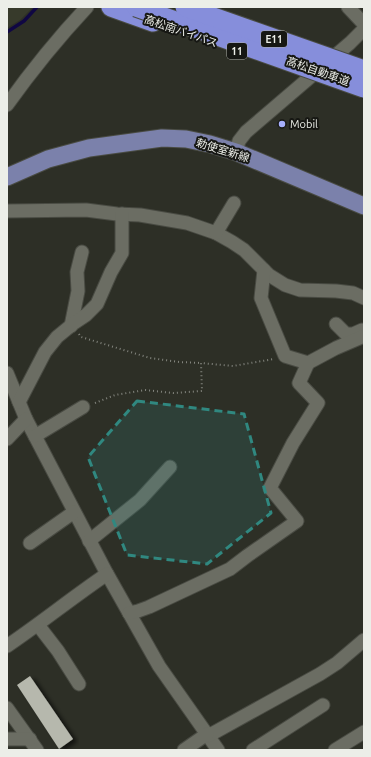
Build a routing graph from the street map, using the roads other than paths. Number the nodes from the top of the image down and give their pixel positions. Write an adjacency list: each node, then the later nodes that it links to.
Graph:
1 (87, 7): 15 (street)
2 (110, 7): 12 (highway, 高松南バイパス / 11)
3 (136, 7): 13 (highway, 高松自動車道 / E11, bridge)
4 (185, 7): 11 (highway, 高松自動車道 / E11, bridge)
5 (202, 7): 9 (highway)
6 (348, 7): 7 (street)
7 (364, 24)
8 (364, 29): 9 (street)
9 (337, 53): 10 (highway); 12 (street)
10 (364, 63)
11 (364, 70)
12 (310, 77): 14 (highway, 高松南バイパス / 11); 16 (street)
13 (364, 88)
14 (364, 96)
15 (7, 105)
16 (236, 152): 17 (main road, 勅使室新線); 19 (main road, 勅使室新線)
17 (7, 177)
18 (234, 203): 22 (street)
19 (364, 206)
20 (7, 211): 21 (street)
21 (122, 214): 22 (street); 27 (street)
22 (216, 233): 24 (street)
23 (82, 252): 27 (street)
24 (264, 270): 25 (street); 30 (street)
25 (364, 298)
26 (336, 324): 28 (street)
27 (71, 326): 32 (street)
28 (364, 329)
29 (364, 336): 30 (street)
30 (308, 363): 42 (street)
31 (7, 373): 32 (street)
32 (19, 402): 34 (street)
33 (83, 407): 35 (street)
34 (26, 419): 35 (street); 36 (street)
35 (35, 436): 38 (street)
36 (7, 439)
37 (170, 467): 39 (street)
38 (74, 512): 39 (street); 40 (street)
39 (89, 541): 41 (street)
40 (30, 543)
41 (107, 574): 42 (street); 43 (street)
42 (129, 613): 50 (street)
43 (38, 625): 45 (street); 46 (street)
44 (364, 640): 50 (street)
45 (7, 646)
46 (79, 684)
47 (323, 705): 55 (street)
48 (7, 708): 52 (street)
49 (364, 732): 56 (street)
50 (207, 735): 53 (street); 54 (street)
51 (7, 739): 52 (street)
52 (33, 745)
53 (184, 750)
54 (218, 750)
55 (253, 750)
56 (335, 750)

